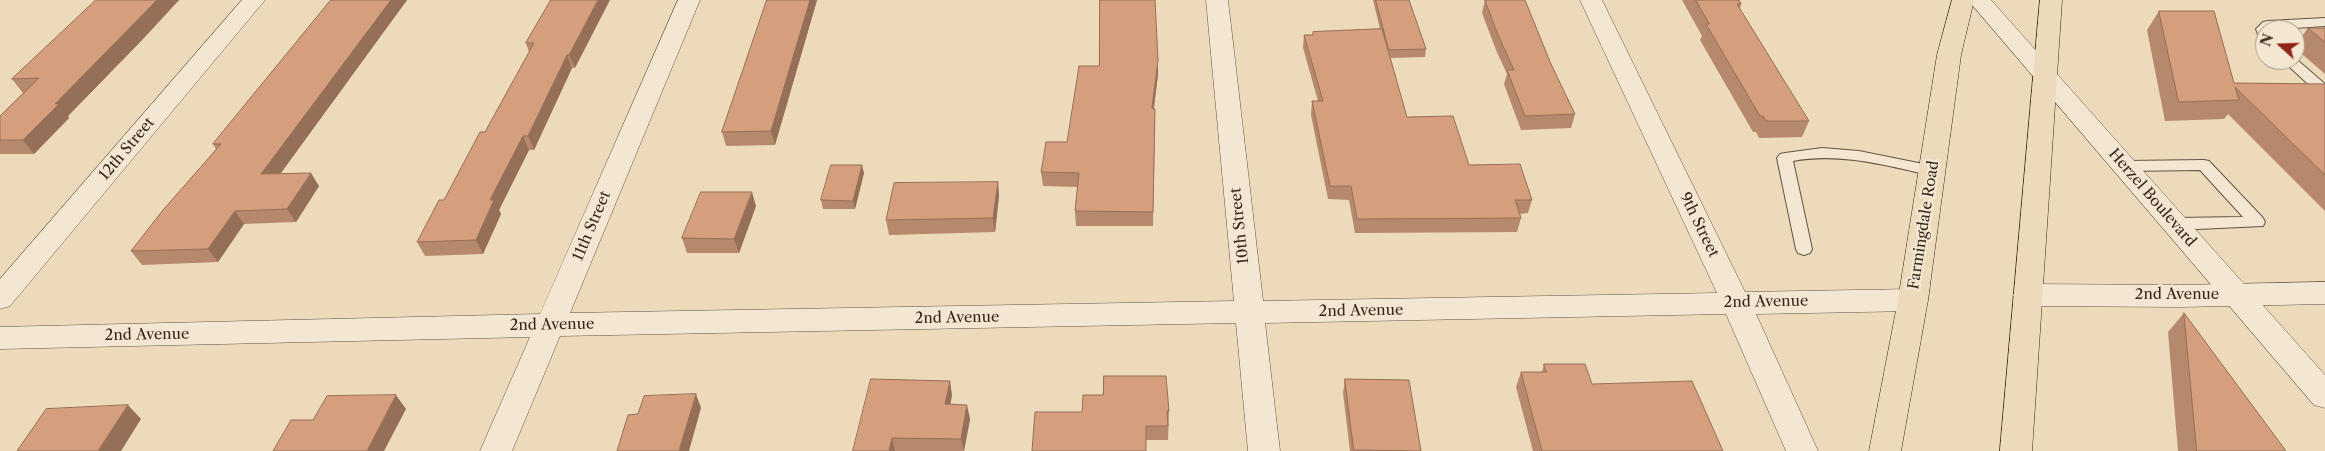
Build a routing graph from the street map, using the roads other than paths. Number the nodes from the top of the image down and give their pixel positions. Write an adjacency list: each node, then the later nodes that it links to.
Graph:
1 (254, 0): 20 (street, 12th Street)
2 (689, 0): 24 (street, 11th Street)
3 (1217, 0): 23 (street, 10th Street)
4 (1591, 0): 22 (street, 9th Street)
5 (1963, 0): 14 (main road, Farmingdale Road)
6 (1979, 0): 11 (street, Herzel Boulevard)
7 (2051, 0): 11 (main road)
8 (2325, 22): 9 (lane)
9 (2305, 23)
10 (2300, 70): 12 (lane)
11 (2044, 75): 13 (street, Herzel Boulevard); 18 (main road)
12 (2325, 92)
13 (2125, 166): 15 (street, Herzel Boulevard); 15 (lane)
14 (1933, 171): 16 (lane); 21 (main road, Farmingdale Road)
15 (2176, 224): 19 (street, Herzel Boulevard)
16 (1804, 249)
17 (2325, 293): 19 (street, 2nd Avenue)
18 (2028, 295): 19 (street, 2nd Avenue); 31 (main road)
19 (2238, 295): 26 (street, Herzel Boulevard)
20 (0, 298)
21 (1913, 300): 22 (street, 2nd Avenue); 30 (main road, Farmingdale Road)
22 (1736, 303): 23 (street, 2nd Avenue); 29 (street, 9th Street)
23 (1248, 313): 24 (street, 2nd Avenue); 28 (street, 10th Street)
24 (550, 325): 25 (street, 2nd Avenue); 27 (street, 11th Street)
25 (0, 338)
26 (2325, 396)
27 (496, 451)
28 (1264, 451)
29 (1802, 451)
30 (1885, 451)
31 (2016, 451)

